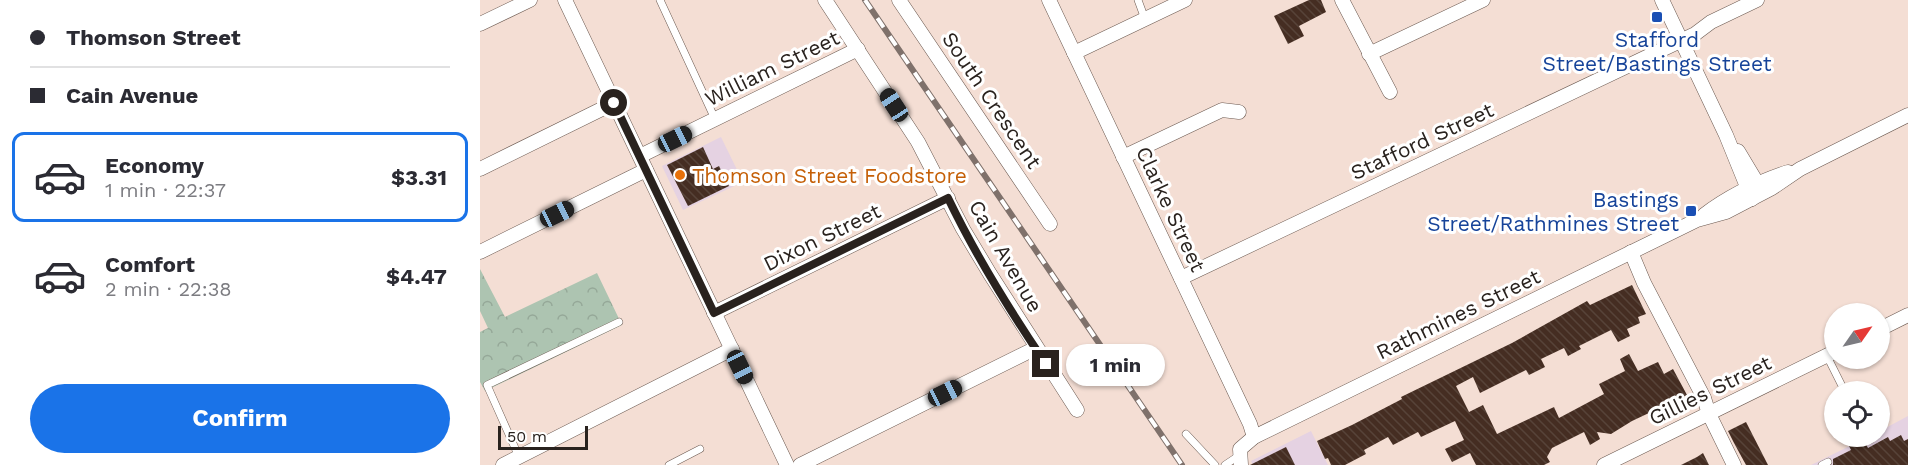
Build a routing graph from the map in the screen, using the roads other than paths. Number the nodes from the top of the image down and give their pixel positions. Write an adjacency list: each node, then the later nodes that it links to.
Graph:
1 (530, 0): 14 (street)
2 (565, 0): 20 (street)
3 (660, 0): 23 (lane)
4 (825, 0): 16 (street, Cain Avenue)
5 (899, 0): 30 (street, South Crescent)
6 (1049, 0): 17 (street, Clarke Street)
7 (1138, 0): 13 (lane)
8 (1185, 0): 13 (street)
9 (1342, 0): 18 (street)
10 (1484, 0): 18 (street)
11 (1662, 0): 15 (street)
12 (1757, 0): 15 (street, Stafford Street)
13 (1145, 19): 17 (street)
14 (480, 24)
15 (1679, 37): 28 (street); 33 (street, Stafford Street)
16 (858, 49): 23 (street, William Street); 29 (street, Cain Avenue)
17 (1074, 53): 25 (street, Clarke Street)
18 (1369, 54): 19 (street)
19 (1390, 92)
20 (614, 103): 24 (street); 26 (street)
21 (1239, 112): 25 (street)
22 (1908, 115): 28 (street, Rathmines Street)
23 (715, 119): 24 (street, William Street)
24 (640, 156): 27 (street)
25 (1124, 157): 33 (street, Clarke Street)
26 (480, 169)
27 (646, 170): 31 (street); 34 (street)
28 (1755, 191): 32 (street, Rathmines Street)
29 (948, 198): 34 (street, Dixon Street); 38 (street, Cain Avenue)
30 (1050, 224)
31 (480, 252)
32 (1631, 252): 42 (street); 44 (street, Rathmines Street)
33 (1181, 278): 44 (street, Clarke Street)
34 (714, 313): 39 (street)
35 (1908, 315): 37 (street)
36 (619, 322): 47 (lane)
37 (1890, 324)
38 (1036, 348): 41 (street, Cain Avenue); 51 (street)
39 (732, 350): 47 (street); 50 (street)
40 (1824, 357): 42 (street, Gillies Street)
41 (1077, 410)
42 (1709, 414): 54 (street, Gillies Street); 55 (street)
43 (1186, 434): 52 (lane)
44 (1254, 437): 46 (street, Rathmines Street)
45 (700, 449): 49 (lane)
46 (1240, 456): 53 (lane)
47 (519, 460): 48 (street)
48 (503, 465)
49 (669, 465)
50 (787, 465)
51 (800, 465)
52 (1215, 465)
53 (1225, 465)
54 (1604, 465)
55 (1734, 465)

